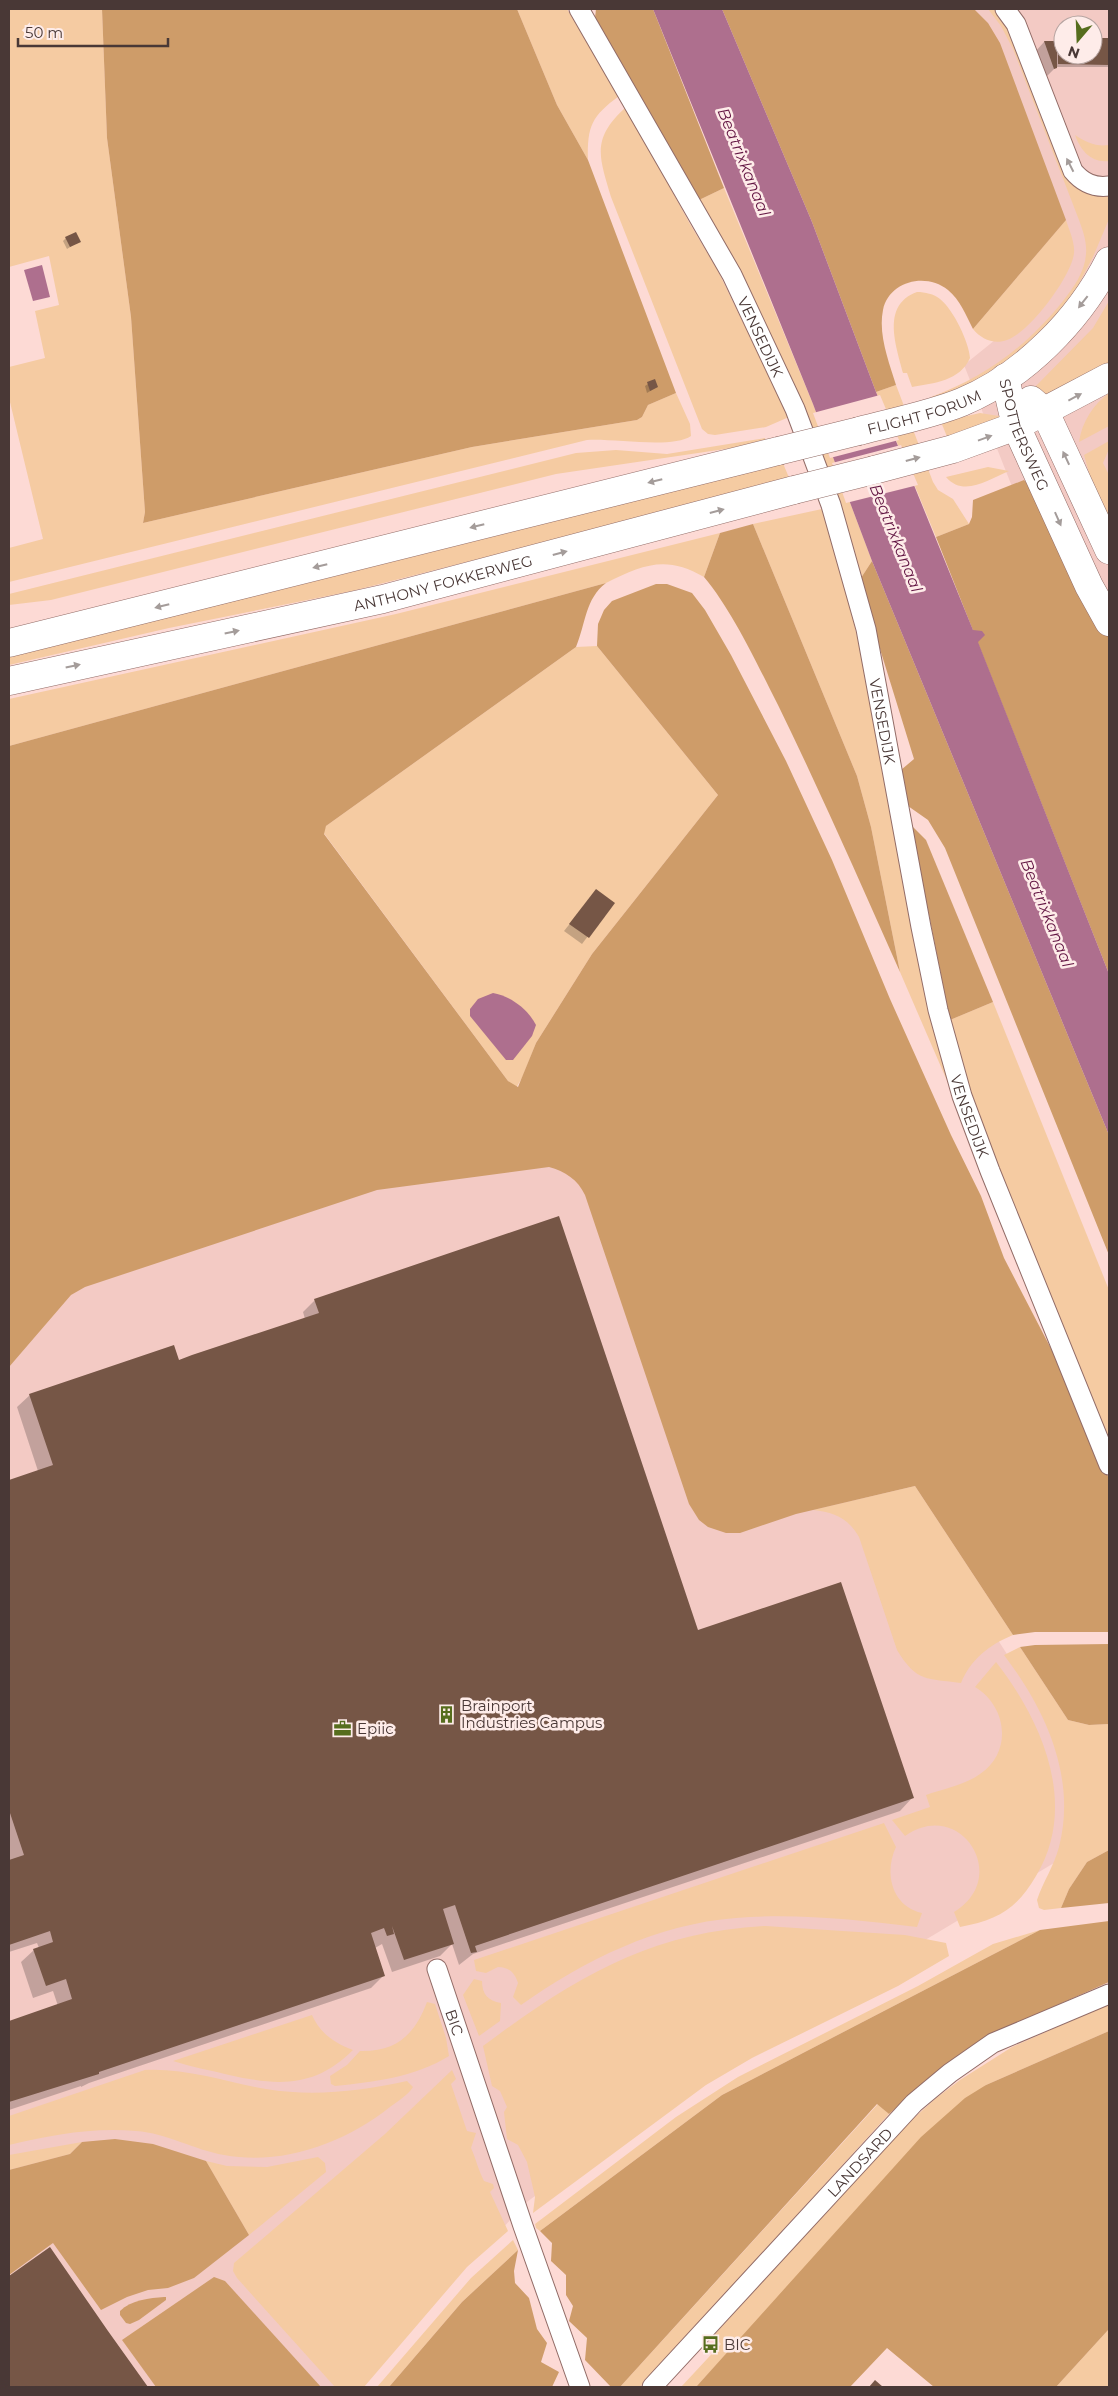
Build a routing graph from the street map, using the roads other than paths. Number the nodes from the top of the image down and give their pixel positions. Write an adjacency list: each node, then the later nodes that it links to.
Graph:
1 (579, 9): 13 (street, VENSEDIJK)
2 (1005, 9): 3 (street, one-way to 2)
3 (1109, 186)
4 (1109, 261): 5 (main road, FLIGHT FORUM, one-way to 5)
5 (1005, 378): 7 (main road, SPOTTERSWEG); 8 (main road, SPOTTERSWEG); 11 (main road, FLIGHT FORUM, one-way to 11, bridge)
6 (1109, 378): 7 (main road, one-way to 6)
7 (1045, 412): 8 (main road); 9 (main road, SPOTTERSWEG, one-way to 7)
8 (1016, 426): 10 (main road, SPOTTERSWEG, one-way to 10); 12 (main road, ANTHONY FOKKERWEG, one-way to 8, bridge)
9 (1109, 550)
10 (1109, 622)
11 (9, 643)
12 (9, 681)
13 (1109, 1465)
14 (438, 1968): 16 (street, BIC)
15 (1109, 1994): 17 (street, LANDSARD)
16 (580, 2387)
17 (652, 2387)

